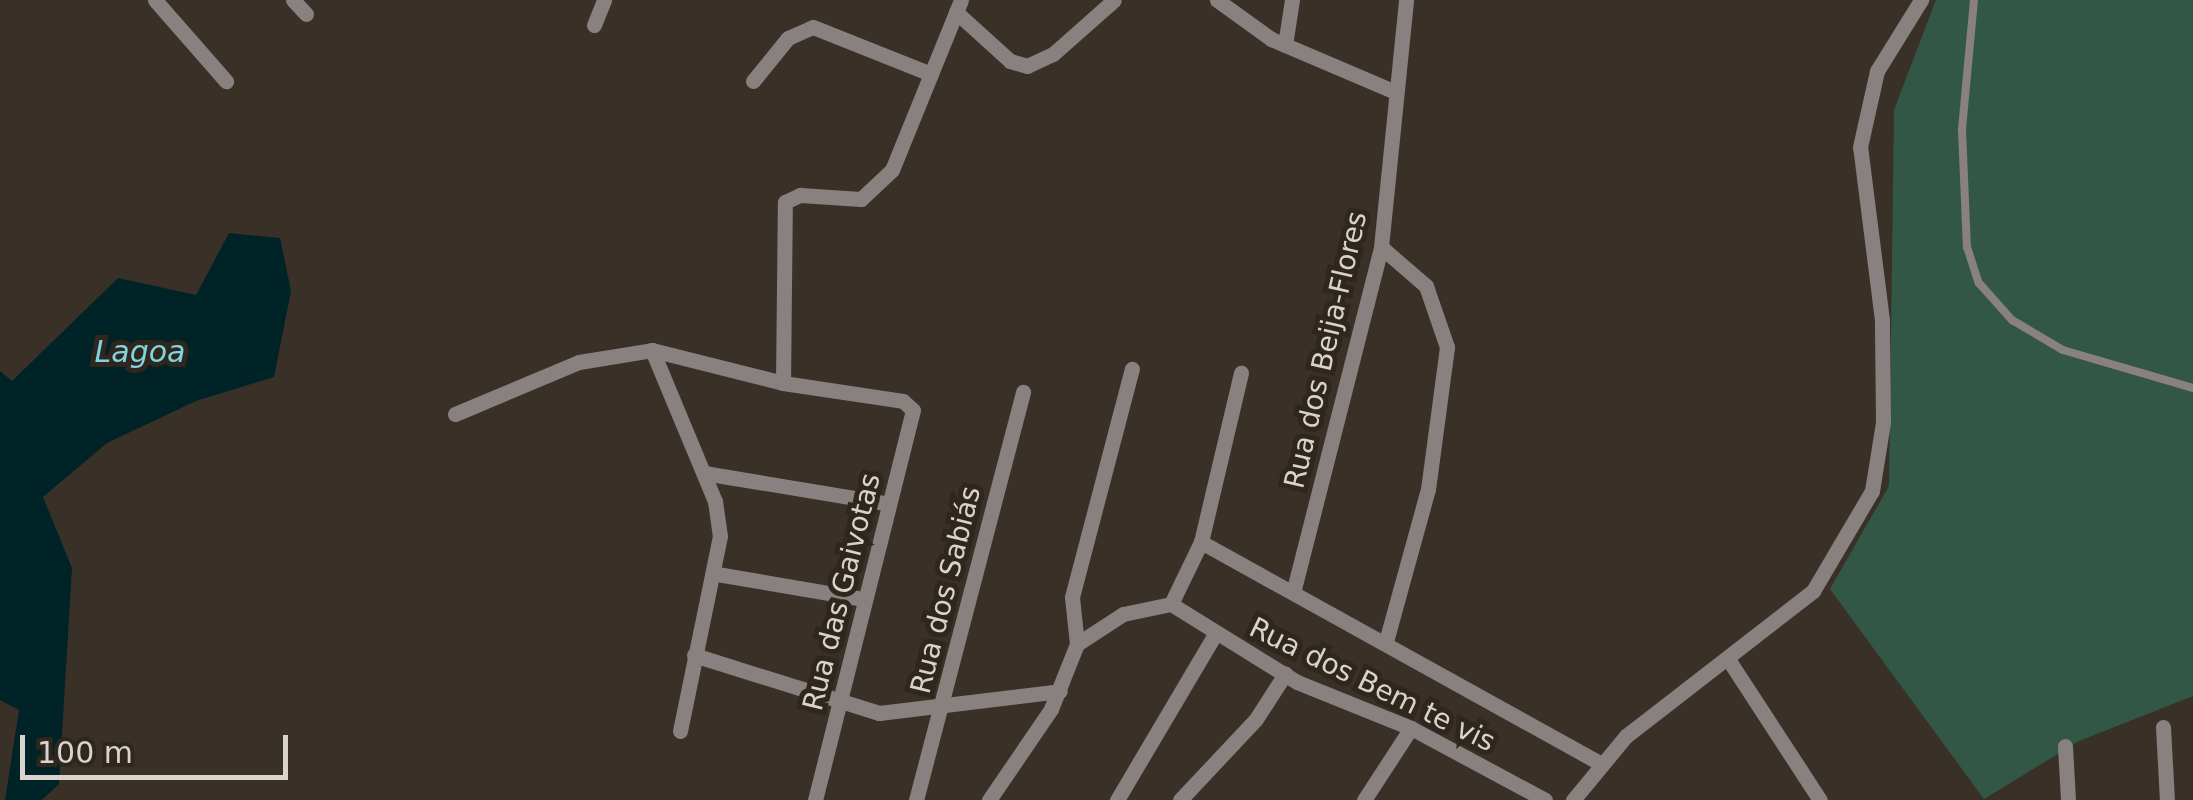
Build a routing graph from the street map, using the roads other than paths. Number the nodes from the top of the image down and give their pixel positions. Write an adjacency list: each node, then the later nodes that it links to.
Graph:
1 (155, 0): 15 (street)
2 (294, 0): 11 (street)
3 (604, 0): 12 (street)
4 (1114, 0): 10 (street)
5 (1217, 0): 13 (street)
6 (1292, 0): 13 (street)
7 (1406, 0): 17 (street, Rua dos Beija-Flores)
8 (1922, 0): 37 (street)
9 (1974, 0): 23 (lane)
10 (959, 6): 14 (street)
11 (306, 14)
12 (594, 26)
13 (1284, 45): 17 (street)
14 (930, 74): 16 (street); 22 (street)
15 (226, 81)
16 (753, 81)
17 (1394, 91): 18 (street, Rua dos Beija-Flores)
18 (1380, 247): 30 (street, Rua dos Beija-Flores); 34 (street)
19 (652, 350): 22 (street); 25 (street); 26 (street)
20 (1132, 369): 35 (street)
21 (1241, 373): 28 (street)
22 (782, 384): 27 (street, Rua das Gaivotas)
23 (2193, 388)
24 (1023, 392): 41 (street, Rua dos Sabiás)
25 (455, 414)
26 (704, 473): 27 (street); 29 (street)
27 (886, 503): 31 (street, Rua das Gaivotas)
28 (1200, 542): 30 (street, Rua dos Bem te vis); 32 (street)
29 (717, 574): 31 (street); 36 (street)
30 (1294, 589): 34 (street, Rua dos Bem te vis)
31 (863, 599): 40 (street, Rua das Gaivotas)
32 (1171, 604): 33 (street, Rua dos Bem te vis); 35 (street)
33 (1214, 636): 38 (street, Rua dos Bem te vis); 51 (street)
34 (1386, 641): 46 (street, Rua dos Bem te vis)
35 (1077, 644): 39 (street)
36 (694, 655): 40 (street); 44 (street)
37 (1728, 659): 46 (street); 55 (street)
38 (1285, 674): 43 (street, Rua dos Bem te vis); 52 (street)
39 (1060, 691): 41 (street); 50 (street)
40 (840, 697): 41 (street); 48 (street, Rua das Gaivotas)
41 (943, 708): 49 (street, Rua dos Sabiás)
42 (2163, 727): 57 (street)
43 (1410, 728): 53 (street); 54 (street, Rua dos Bem te vis)
44 (680, 730)
45 (2066, 746): 56 (street)
46 (1598, 762): 47 (street)
47 (1578, 798)
48 (815, 800)
49 (916, 800)
50 (989, 800)
51 (1116, 800)
52 (1180, 800)
53 (1364, 800)
54 (1545, 800)
55 (1820, 800)
56 (2068, 800)
57 (2167, 800)

